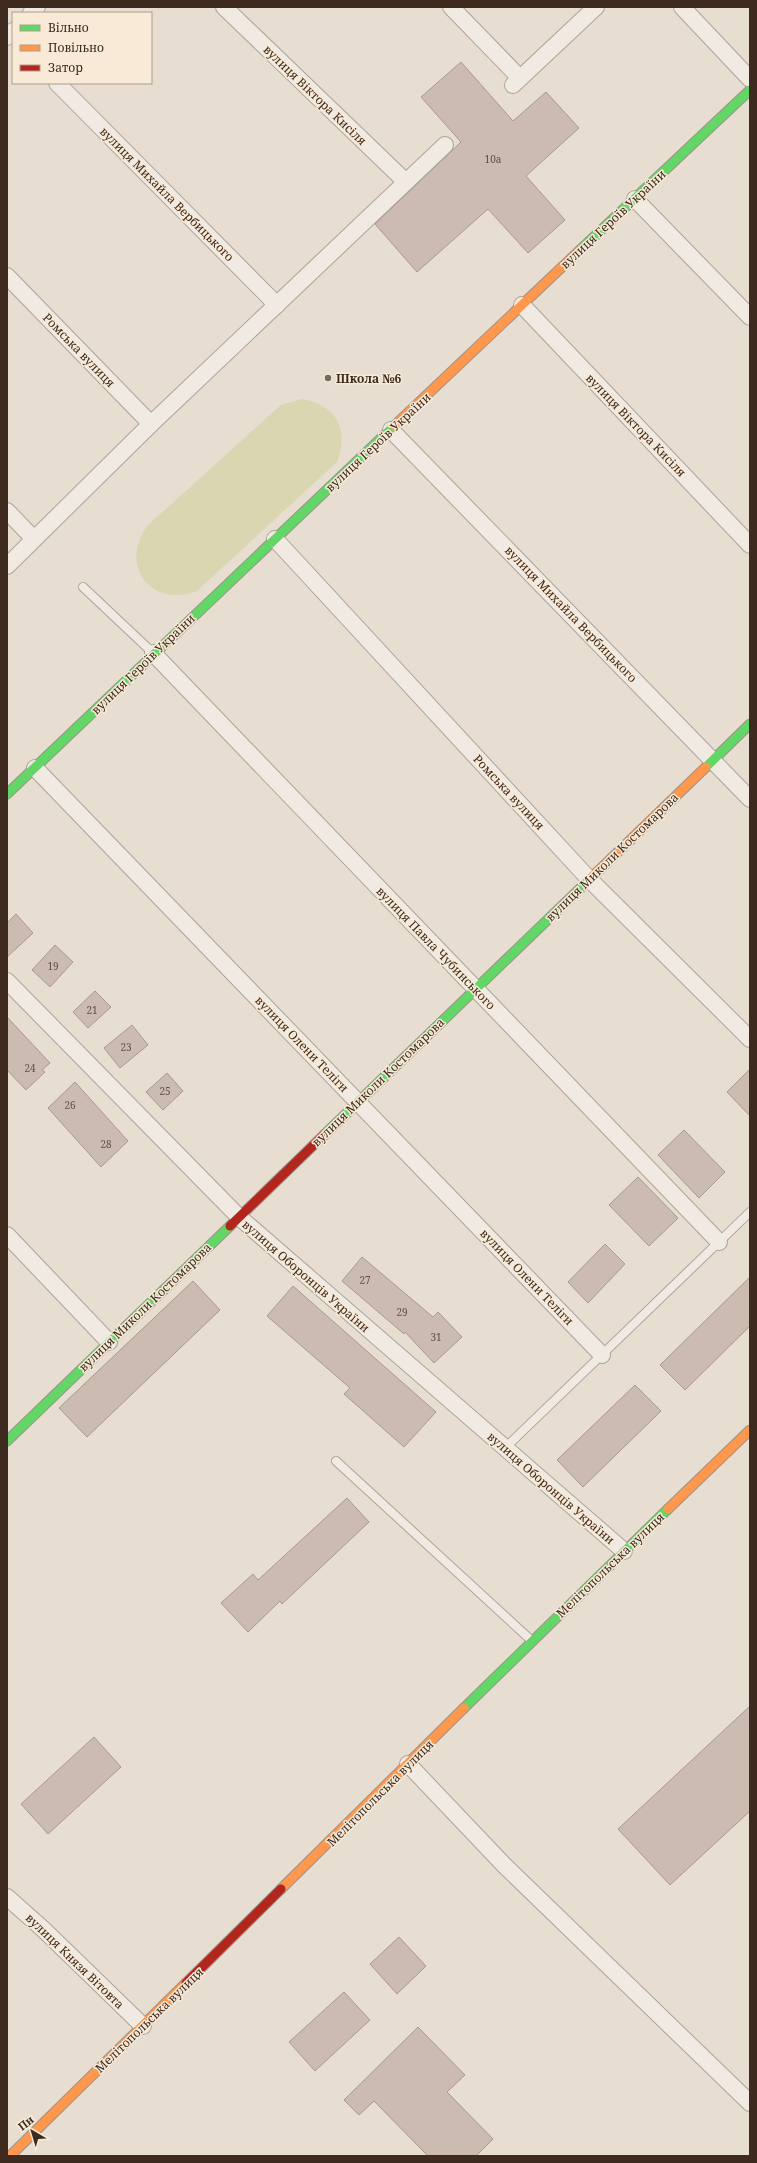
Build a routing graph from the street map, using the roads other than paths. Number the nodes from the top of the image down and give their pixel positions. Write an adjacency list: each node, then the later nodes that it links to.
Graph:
1 (224, 7): 9 (street, вулиця Віктора Кисіля)
2 (451, 7): 3 (street)
3 (596, 7)
4 (682, 7): 5 (street)
5 (750, 79)
6 (58, 84): 12 (street, вулиця Михайла Вербицького)
7 (750, 90): 10 (street, вулиця Героїв України)
8 (445, 145): 9 (street)
9 (406, 182): 12 (street)
10 (635, 199): 13 (street, вулиця Героїв України); 14 (street)
11 (7, 276): 15 (street, Ромська вулиця)
12 (276, 305): 15 (street)
13 (522, 305): 16 (street, вулиця Героїв України); 20 (street, вулиця Віктора Кисіля)
14 (750, 317)
15 (151, 424): 18 (street)
16 (391, 430): 19 (street, вулиця Героїв України); 25 (street, вулиця Михайла Вербицького)
17 (7, 511): 18 (street)
18 (34, 539): 21 (street)
19 (275, 539): 23 (street, вулиця Героїв України); 29 (street, Ромська вулиця)
20 (750, 545)
21 (7, 566)
22 (83, 587): 23 (lane)
23 (153, 653): 26 (street, вулиця Героїв України); 31 (street, вулиця Павла Чубинського)
24 (750, 724): 25 (street, вулиця Миколи Костомарова)
25 (713, 761): 28 (street, вулиця Михайла Вербицького); 29 (street, вулиця Миколи Костомарова)
26 (35, 768): 27 (street, вулиця Героїв України); 33 (street, вулиця Олени Теліги)
27 (7, 794)
28 (750, 799)
29 (589, 878): 31 (street, вулиця Миколи Костомарова); 32 (street, Ромська вулиця)
30 (7, 981): 35 (street, вулиця Оборонців України)
31 (476, 988): 33 (street, вулиця Миколи Костомарова); 37 (street, вулиця Павла Чубинського)
32 (750, 1039)
33 (358, 1102): 35 (street, вулиця Миколи Костомарова); 39 (street, вулиця Олени Теліги)
34 (750, 1212): 37 (lane)
35 (239, 1217): 38 (street, вулиця Миколи Костомарова); 42 (street, вулиця Оборонців України)
36 (7, 1235): 38 (street)
37 (719, 1242): 39 (lane)
38 (109, 1342): 41 (street, вулиця Миколи Костомарова)
39 (602, 1355): 42 (lane)
40 (750, 1430): 44 (street, Мелітопольська вулиця)
41 (7, 1440)
42 (505, 1448): 44 (street, вулиця Оборонців України)
43 (336, 1461): 45 (lane)
44 (624, 1552): 45 (street, Мелітопольська вулиця)
45 (532, 1642): 46 (street, Мелітопольська вулиця)
46 (408, 1764): 48 (street, Мелітопольська вулиця); 49 (street)
47 (7, 1897): 48 (street, вулиця Князя Вітовта)
48 (143, 2026): 50 (street, Мелітопольська вулиця)
49 (750, 2103)
50 (10, 2156)

